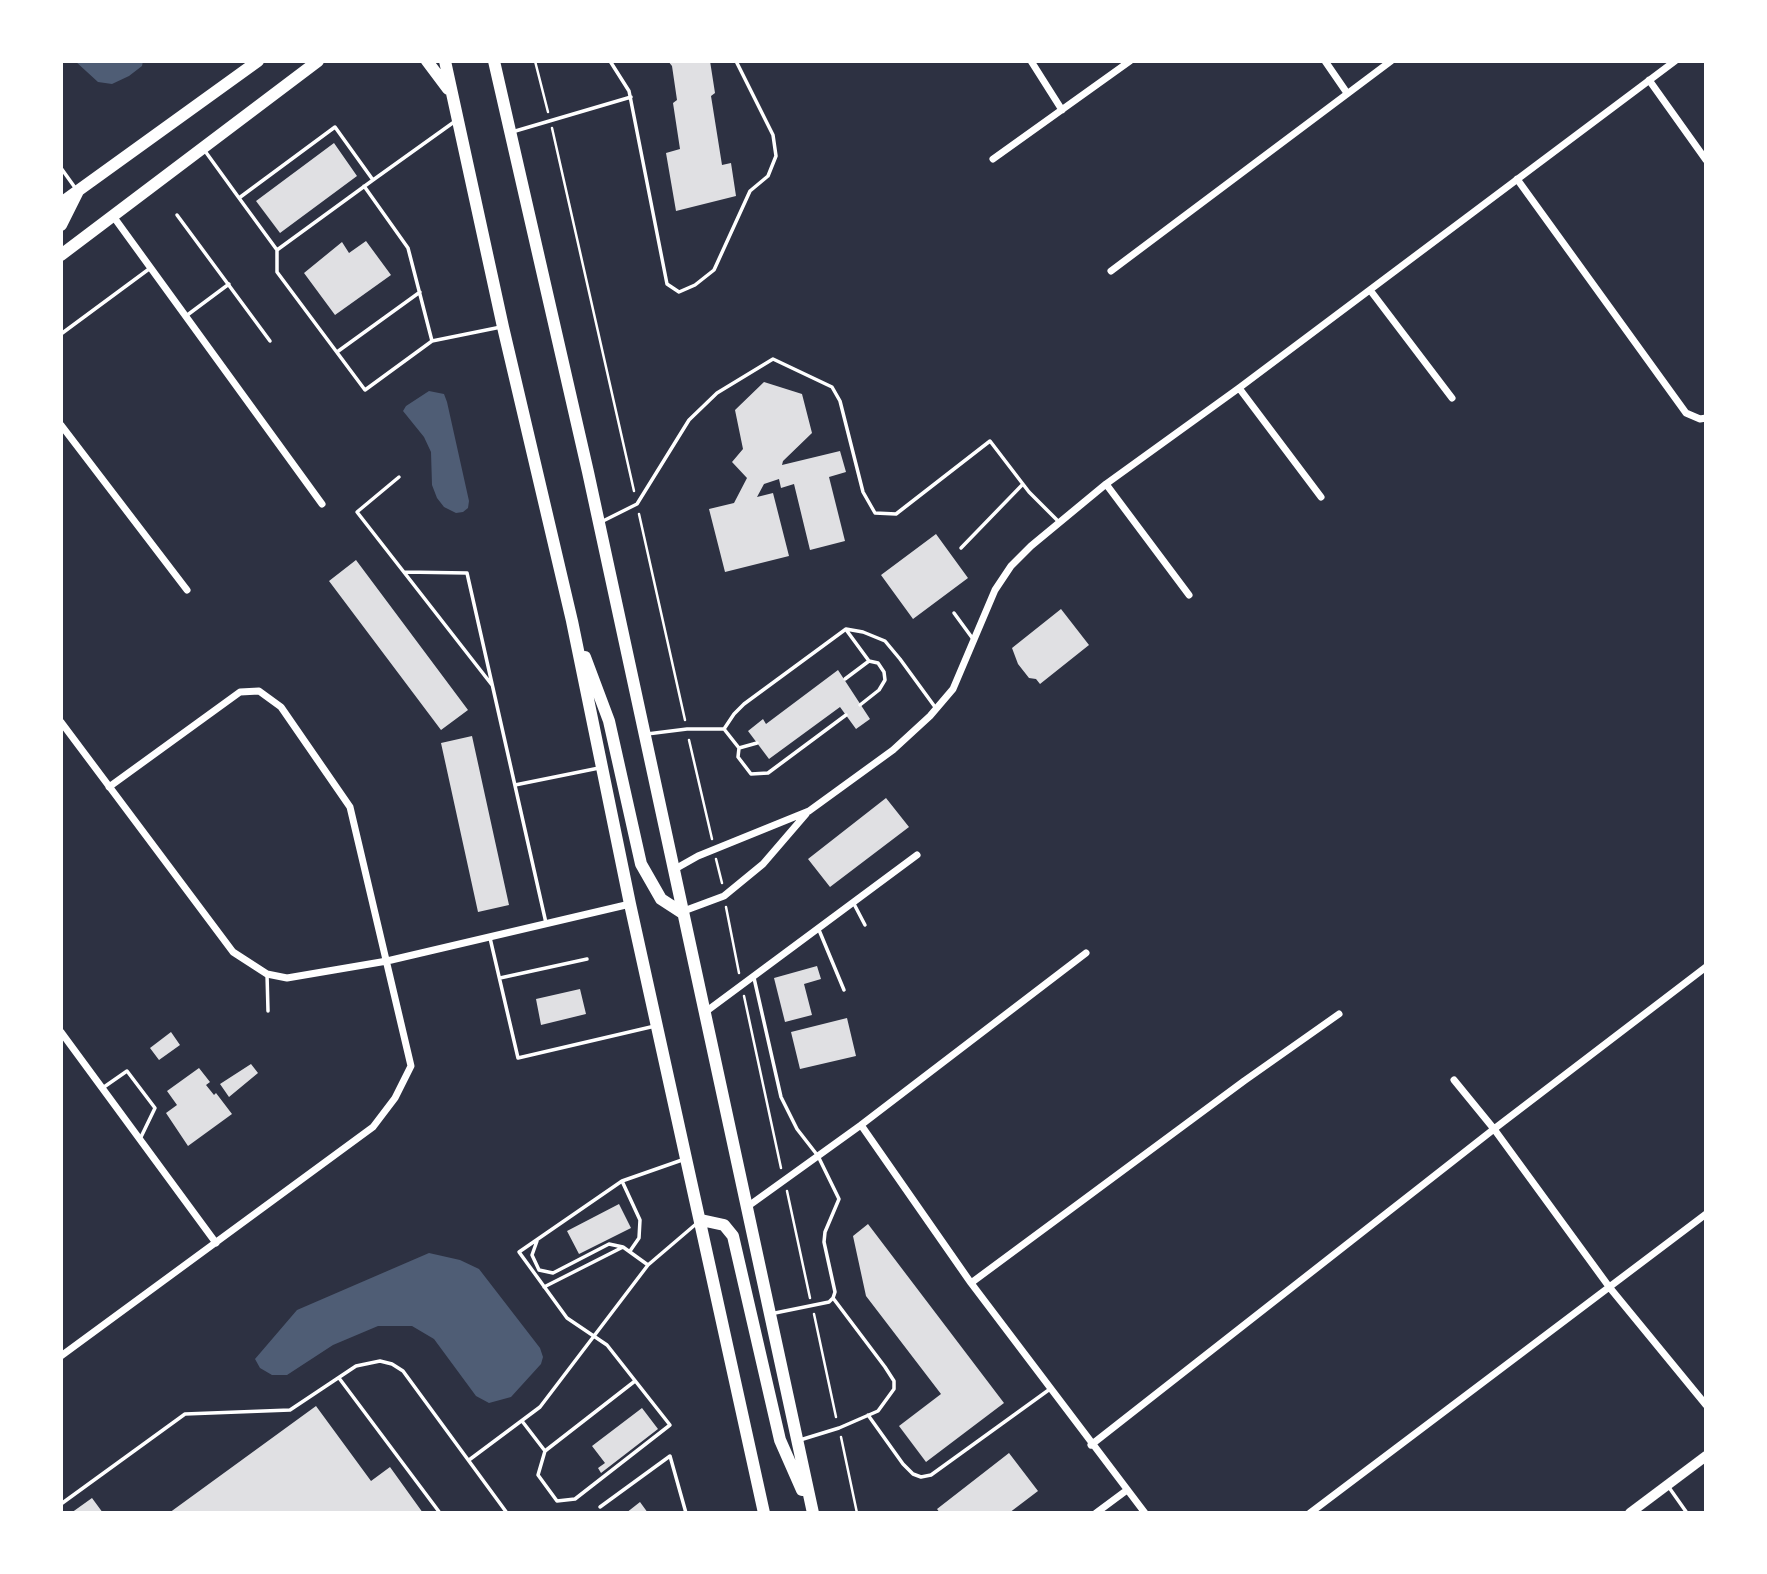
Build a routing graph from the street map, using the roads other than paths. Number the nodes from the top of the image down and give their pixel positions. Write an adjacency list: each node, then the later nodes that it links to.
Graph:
1 (257, 61): 27 (main road)
2 (318, 61): 20 (main road)
3 (427, 61): 15 (main road)
4 (445, 61): 15 (main road)
5 (494, 61): 19 (main road)
6 (610, 61): 16 (lane)
7 (736, 61): 16 (lane)
8 (1031, 61): 17 (street)
9 (1130, 61): 17 (street)
10 (1325, 61): 14 (street)
11 (1391, 61): 14 (street)
12 (1675, 61): 13 (street)
13 (1650, 80): 22 (street); 24 (street)
14 (1347, 93): 36 (street)
15 (452, 94): 18 (main road)
16 (631, 97): 19 (lane)
17 (1062, 110): 21 (street)
18 (457, 121): 25 (lane); 41 (main road)
19 (510, 132): 56 (main road)
20 (203, 148): 28 (lane); 31 (main road)
21 (993, 159)
22 (1706, 160)
23 (61, 169): 27 (lane)
24 (1517, 179): 38 (street); 48 (street)
25 (373, 180): 26 (lane); 28 (lane)
26 (364, 186): 33 (lane); 39 (lane)
27 (78, 191): 29 (main road); 32 (main road)
28 (239, 198): 33 (lane)
29 (61, 203)
30 (177, 215): 37 (lane)
31 (113, 216): 34 (main road); 35 (street)
32 (61, 225)
33 (277, 250): 45 (lane)
34 (61, 255)
35 (151, 268): 40 (street); 42 (lane)
36 (1111, 271)
37 (229, 284): 40 (lane); 43 (lane)
38 (1370, 290): 46 (street); 47 (street)
39 (420, 292): 44 (lane); 45 (lane)
40 (186, 316): 54 (street)
41 (503, 327): 44 (lane); 62 (main road)
42 (61, 334)
43 (271, 341)
44 (432, 341): 45 (lane)
45 (337, 352)
46 (1239, 388): 52 (street); 53 (street)
47 (1452, 398)
48 (1706, 418)
49 (61, 425): 59 (street)
50 (399, 477): 58 (lane)
51 (1023, 484): 55 (lane); 56 (lane); 57 (lane)
52 (1106, 484): 55 (street); 60 (street)
53 (1321, 497)
54 (322, 504)
55 (1060, 523): 64 (street)
56 (597, 524): 73 (main road)
57 (961, 548)
58 (404, 572): 67 (lane); 67 (lane)
59 (187, 590)
60 (1189, 595)
61 (954, 613): 64 (lane)
62 (572, 621): 76 (main road); 84 (main road)
63 (846, 629): 65 (lane); 69 (lane); 72 (lane)
64 (974, 641): 69 (street)
65 (869, 660): 66 (lane); 68 (lane)
66 (845, 679)
67 (493, 686): 77 (lane)
68 (860, 705)
69 (936, 709): 79 (street)
70 (846, 715): 75 (lane)
71 (61, 722): 78 (street)
72 (724, 729): 73 (lane); 75 (lane)
73 (645, 734): 81 (main road)
74 (757, 743): 75 (lane)
75 (738, 748)
76 (601, 768): 77 (lane); 83 (main road)
77 (515, 785): 85 (lane)
78 (109, 787): 91 (street); 93 (street)
79 (809, 811): 81 (street); 84 (street)
80 (917, 855): 82 (street)
81 (675, 869): 84 (main road)
82 (853, 902): 86 (lane); 87 (street)
83 (630, 904): 85 (street); 100 (main road)
84 (681, 912): 98 (main road)
85 (547, 925): 88 (street)
86 (865, 925)
87 (818, 928): 94 (street); 96 (lane)
88 (490, 937): 91 (street); 95 (lane)
89 (1086, 953): 104 (street)
90 (587, 960): 95 (lane)
91 (387, 961): 93 (street); 114 (street)
92 (1706, 967): 105 (street)
93 (267, 974): 97 (lane)
94 (754, 976): 98 (street); 107 (lane)
95 (499, 978): 100 (lane)
96 (844, 990)
97 (268, 1011)
98 (703, 1014): 110 (main road)
99 (1339, 1014): 118 (street)
100 (657, 1025): 108 (main road)
101 (61, 1032): 103 (street)
102 (1454, 1080): 105 (street)
103 (103, 1088): 106 (street); 106 (lane)
104 (861, 1125): 107 (street); 118 (street)
105 (1494, 1129): 120 (street); 133 (street)
106 (140, 1139): 114 (street)
107 (818, 1156): 110 (street); 121 (lane)
108 (687, 1158): 109 (lane); 112 (main road)
109 (622, 1181): 113 (lane); 116 (lane)
110 (746, 1207): 122 (main road)
111 (1706, 1214): 120 (street)
112 (701, 1220): 117 (lane); 144 (main road); 145 (main road)
113 (538, 1239): 115 (lane); 119 (lane)
114 (216, 1243): 125 (street)
115 (624, 1247): 116 (lane); 119 (lane)
116 (630, 1251): 117 (lane)
117 (648, 1265): 123 (lane)
118 (971, 1283): 128 (street)
119 (544, 1287): 123 (lane)
120 (1610, 1288): 129 (street); 148 (street)
121 (833, 1298): 122 (lane); 130 (lane)
122 (769, 1314): 132 (main road)
123 (593, 1336): 127 (lane); 131 (lane)
124 (61, 1344): 125 (street)
125 (64, 1354)
126 (339, 1378): 136 (lane); 139 (lane); 141 (lane)
127 (635, 1381): 134 (lane); 134 (lane)
128 (1050, 1389): 130 (lane); 133 (street)
129 (1706, 1405)
130 (868, 1415): 132 (lane)
131 (522, 1421): 134 (lane); 136 (lane)
132 (797, 1441): 145 (main road)
133 (1091, 1445): 138 (street)
134 (545, 1451)
135 (1706, 1456): 137 (street)
136 (469, 1460): 142 (lane)
137 (1667, 1485): 149 (street); 150 (lane)
138 (1127, 1490): 146 (street); 147 (street)
139 (61, 1504)
140 (600, 1507): 143 (lane)
141 (440, 1513)
142 (507, 1513)
143 (686, 1513)
144 (764, 1513)
145 (812, 1513)
146 (1096, 1513)
147 (1145, 1513)
148 (1310, 1513)
149 (1630, 1513)
150 (1687, 1513)

